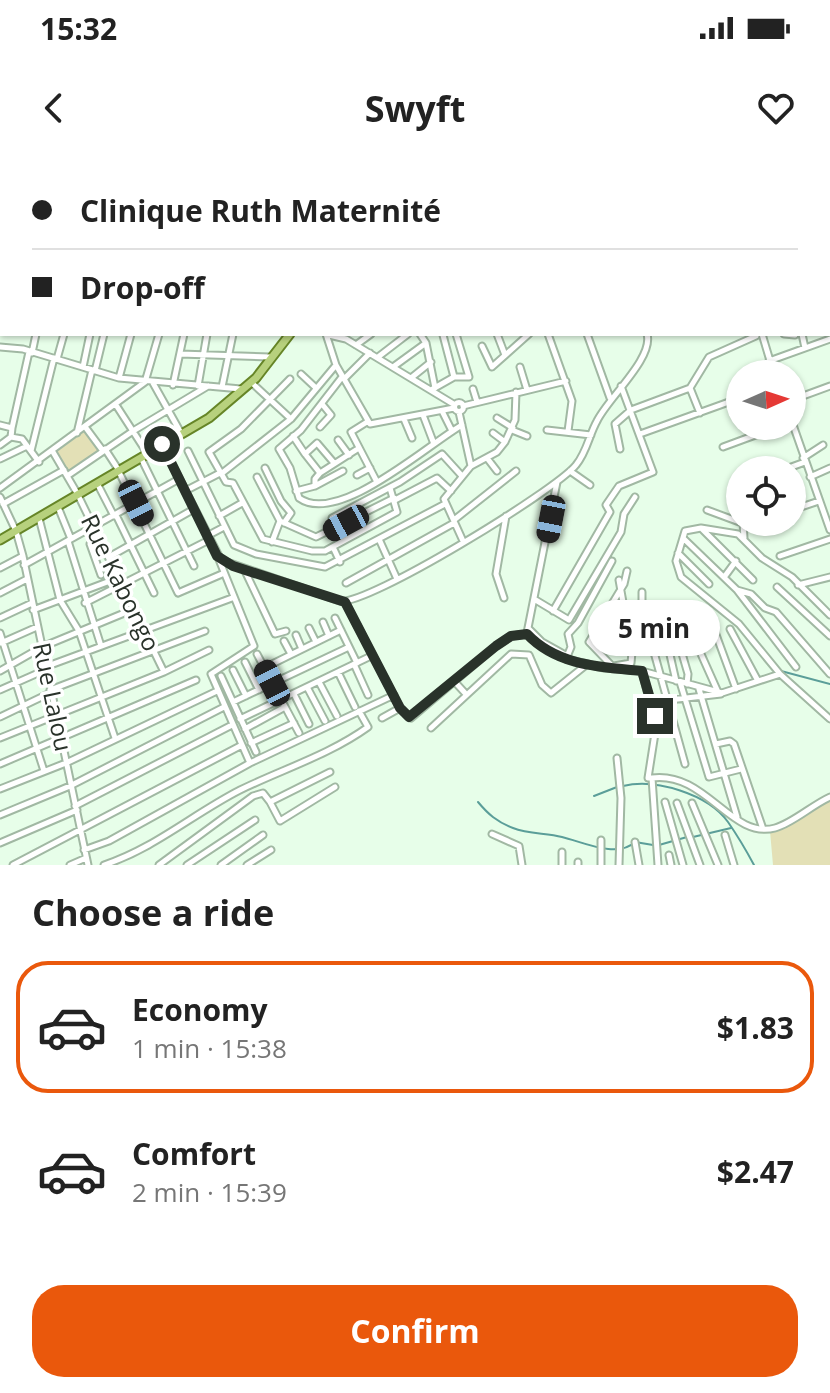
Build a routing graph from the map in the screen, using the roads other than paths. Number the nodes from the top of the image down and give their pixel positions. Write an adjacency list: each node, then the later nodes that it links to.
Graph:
1 (35, 336): 34 (street)
2 (63, 336): 42 (street)
3 (90, 336): 47 (street)
4 (103, 336): 50 (street)
5 (130, 336): 53 (street)
6 (158, 336): 58 (street)
7 (184, 336): 36 (street)
8 (207, 336): 39 (street)
9 (233, 336): 40 (street)
10 (287, 336): 37 (main road)
11 (328, 336): 46 (street)
12 (332, 336): 27 (street)
13 (350, 336): 27 (street)
14 (368, 336): 30 (street)
15 (405, 336): 41 (street)
16 (421, 336): 29 (street)
17 (443, 336): 52 (street)
18 (457, 336): 52 (street)
19 (498, 336): 38 (street)
20 (527, 336): 38 (street)
21 (549, 336): 57 (street)
22 (588, 336): 75 (street)
23 (647, 336): 64 (street)
24 (755, 336): 68 (street)
25 (758, 336): 43 (street)
26 (802, 336): 33 (street)
27 (346, 339): 30 (street)
28 (830, 339): 33 (street)
29 (426, 343): 45 (street); 48 (street)
30 (356, 345): 35 (street)
31 (482, 346): 38 (street)
32 (0, 347): 34 (street)
33 (805, 348): 44 (street)
34 (30, 352): 42 (street); 95 (street)
35 (370, 353): 41 (street); 54 (street)
36 (180, 354): 39 (street); 61 (street)
37 (273, 355): 40 (street); 60 (main road); 71 (main road)
38 (505, 355)
39 (204, 356): 40 (street); 62 (street)
40 (228, 356): 66 (street)
41 (378, 357): 48 (street)
42 (56, 358): 47 (street); 119 (street)
43 (769, 360)
44 (772, 360)
45 (431, 362): 55 (street); 69 (street)
46 (336, 365): 54 (street); 67 (street)
47 (83, 367): 50 (street)
48 (393, 367): 55 (street)
49 (520, 367): 72 (street)
50 (94, 371): 53 (street); 104 (street)
51 (301, 374): 67 (street)
52 (454, 377): 69 (street)
53 (119, 378): 58 (street)
54 (343, 378): 79 (street); 91 (street)
55 (411, 378): 69 (street)
56 (290, 379): 76 (street)
57 (566, 381): 72 (street); 101 (street)
58 (145, 382): 59 (street); 80 (street)
59 (153, 383): 61 (street); 83 (street)
60 (252, 383): 71 (main road); 76 (street)
61 (173, 385): 62 (street)
62 (198, 386): 63 (street)
63 (209, 386): 66 (street); 83 (street)
64 (621, 386): 75 (street); 82 (street)
65 (830, 386): 74 (street)
66 (222, 387): 71 (street)
67 (316, 388): 89 (street)
68 (690, 388): 82 (street); 85 (street)
69 (433, 389): 81 (street)
70 (473, 389): 77 (street)
71 (242, 390): 87 (main road)
72 (527, 390): 73 (street)
73 (516, 392): 77 (street); 97 (street)
74 (806, 395)
75 (610, 399): 106 (street)
76 (271, 401): 89 (street); 145 (street)
77 (477, 402): 81 (street)
78 (726, 403): 85 (street)
79 (322, 404): 94 (street); 107 (street)
80 (116, 405): 96 (street); 99 (street)
81 (456, 408): 84 (street); 93 (street)
82 (631, 410): 105 (street); 121 (street)
83 (168, 411): 99 (street); 102 (street)
84 (442, 411): 86 (street); 100 (street)
85 (700, 413): 105 (street)
86 (423, 415): 90 (street); 114 (street)
87 (208, 416): 102 (main road); 117 (main road)
88 (497, 418): 97 (street)
89 (291, 419): 145 (street)
90 (404, 419): 91 (street); 110 (street)
91 (367, 422): 120 (street)
92 (0, 425): 95 (street)
93 (462, 425): 100 (street); 133 (street)
94 (320, 427)
95 (12, 428): 109 (street)
96 (86, 428): 104 (street); 122 (street)
97 (513, 429): 108 (street); 113 (street)
98 (547, 430): 101 (street)
99 (133, 431): 122 (street); 127 (street)
100 (452, 431): 114 (street)
101 (568, 431): 106 (street)
102 (181, 433): 117 (main road)
103 (493, 433): 113 (street)
104 (77, 434): 124 (street)
105 (640, 434): 249 (street)
106 (591, 435): 142 (street)
107 (293, 436): 125 (street); 161 (street)
108 (527, 436)
109 (11, 437): 115 (street); 119 (street)
110 (412, 438)
111 (338, 440): 126 (street)
112 (742, 440): 118 (street)
113 (505, 442): 128 (street)
114 (434, 444): 154 (street)
115 (0, 445)
116 (823, 445): 129 (street)
117 (163, 446): 127 (main road); 150 (street)
118 (723, 447)
119 (29, 448): 130 (street); 131 (street)
120 (359, 448): 126 (street); 136 (street)
121 (620, 449)
122 (104, 450): 138 (street); 143 (street)
123 (188, 451): 153 (street)
124 (53, 452): 131 (street); 143 (street, Rue Kabongo)
125 (305, 454): 132 (street); 144 (street)
126 (349, 455): 132 (street)
127 (144, 456): 138 (main road); 159 (street)
128 (487, 458): 133 (street); 140 (street)
129 (806, 458)
130 (0, 459)
131 (39, 462): 157 (street)
132 (334, 463): 144 (street)
133 (471, 466): 147 (street)
134 (806, 466): 149 (street)
135 (265, 468): 184 (street)
136 (370, 468): 146 (street); 154 (street)
137 (830, 468): 149 (street)
138 (119, 471): 152 (main road); 168 (street)
139 (343, 471): 156 (street)
140 (497, 471)
141 (516, 471): 183 (street)
142 (570, 471): 151 (street); 155 (street)
143 (66, 473): 163 (street, Rue Kabongo); 170 (street)
144 (320, 473): 156 (street)
145 (220, 474): 153 (street); 169 (street)
146 (357, 475)
147 (462, 476): 158 (street); 162 (street)
148 (257, 477): 184 (street)
149 (810, 477): 167 (street)
150 (179, 479): 159 (street); 160 (street)
151 (557, 481): 178 (street); 243 (street)
152 (101, 482): 163 (main road); 176 (street)
153 (203, 482): 160 (street); 177 (street)
154 (377, 482): 161 (street)
155 (590, 485)
156 (315, 486): 161 (street)
157 (0, 488)
158 (390, 488): 166 (street); 181 (street)
159 (156, 491): 168 (street); 182 (street)
160 (185, 491): 174 (street)
161 (296, 491)
162 (451, 491): 166 (street); 171 (street)
163 (78, 494): 173 (main road); 185 (street, Rue Kabongo); 188 (main road)
164 (0, 497): 170 (street, Rue Lalou)
165 (635, 497): 249 (street)
166 (394, 499): 184 (street); 202 (street)
167 (819, 501): 172 (street); 189 (street)
168 (136, 503): 176 (street); 190 (street)
169 (242, 503): 177 (street); 200 (street)
170 (3, 504): 188 (street, Rue Lalou)
171 (445, 504): 183 (street); 196 (street)
172 (806, 505)
173 (58, 507): 180 (main road); 198 (street)
174 (194, 509): 182 (street); 192 (street)
175 (707, 510): 179 (street)
176 (115, 515): 185 (street); 201 (street)
177 (219, 516): 186 (street)
178 (506, 516): 199 (street); 242 (street)
179 (726, 516)
180 (39, 518): 188 (main road); 204 (street)
181 (332, 518)
182 (171, 520): 190 (street); 203 (street)
183 (454, 521): 199 (street); 210 (street)
184 (282, 522): 200 (street)
185 (93, 527): 191 (street, Rue Kabongo); 198 (street)
186 (224, 527): 192 (street); 213 (street)
187 (701, 528): 193 (street); 194 (street); 212 (street)
188 (16, 530): 195 (main road); 206 (street, Rue Lalou)
189 (830, 530)
190 (150, 532): 201 (street); 214 (street)
191 (97, 536): 209 (street, Rue Kabongo); 222 (street)
192 (208, 538): 203 (street); 207 (street)
193 (683, 538): 205 (street); 223 (street)
194 (744, 538): 232 (street)
195 (0, 539)
196 (379, 539): 210 (street); 213 (street)
197 (830, 539): 208 (street)
198 (70, 540): 204 (street); 237 (street)
199 (463, 541): 227 (street)
200 (272, 542): 202 (street)
201 (131, 543): 209 (street); 220 (street)
202 (333, 547): 213 (street)
203 (186, 552): 214 (street); 216 (street)
204 (48, 553): 215 (street); 244 (street)
205 (678, 553): 231 (street); 299 (street)
206 (23, 556): 215 (street, Rue Lalou); 217 (street)
207 (217, 556): 218 (street); 221 (street)
208 (780, 556)
209 (109, 557): 225 (street, Rue Kabongo)
210 (389, 561): 227 (street); 230 (street)
211 (612, 561): 285 (street)
212 (736, 561): 223 (street); 229 (street)
213 (340, 562)
214 (165, 563): 220 (street); 221 (street)
215 (24, 565): 226 (street, Rue Lalou)
216 (194, 566)
217 (0, 568)
218 (245, 570): 245 (street); 265 (street)
219 (627, 571): 235 (street)
220 (146, 574): 233 (street); 240 (street)
221 (222, 574): 241 (street)
222 (101, 575)
223 (725, 576): 236 (street)
224 (830, 577): 232 (street)
225 (118, 578): 233 (street, Rue Kabongo); 237 (street)
226 (27, 579): 239 (street); 247 (street, Rue Lalou)
227 (397, 579): 245 (street)
228 (619, 580): 235 (street)
229 (753, 580)
230 (346, 583)
231 (709, 584)
232 (798, 585): 251 (street)
233 (123, 586): 246 (street); 248 (street, Rue Kabongo)
234 (777, 587): 271 (street)
235 (621, 588): 293 (street); 293 (street)
236 (737, 590): 290 (street); 302 (street)
237 (81, 592): 244 (street); 246 (street)
238 (642, 592): 301 (street)
239 (0, 593)
240 (154, 593)
241 (232, 598): 263 (street); 316 (street)
242 (504, 598)
243 (534, 599): 249 (street); 266 (street)
244 (60, 600): 247 (street); 262 (street)
245 (345, 602): 284 (street)
246 (85, 603): 257 (street)
247 (33, 606): 253 (street); 258 (street, Rue Lalou)
248 (134, 609): 257 (street); 263 (street, Rue Kabongo)
249 (553, 611)
250 (660, 611): 308 (street)
251 (830, 615)
252 (684, 616): 317 (street)
253 (0, 618)
254 (335, 618): 261 (street)
255 (711, 621): 312 (street)
256 (323, 622): 270 (street)
257 (94, 625): 262 (street); 275 (street)
258 (37, 627): 273 (street); 276 (street, Rue Lalou)
259 (309, 628): 274 (street)
260 (730, 629): 305 (street)
261 (341, 630): 270 (street); 277 (street)
262 (79, 631): 276 (street); 280 (street)
263 (145, 631): 275 (street); 281 (street, Rue Kabongo)
264 (205, 631): 281 (street)
265 (286, 631)
266 (526, 632): 285 (street); 306 (street)
267 (0, 633): 273 (street)
268 (676, 633): 308 (street)
269 (296, 635): 278 (street)
270 (329, 636): 274 (street)
271 (830, 636)
272 (284, 641): 283 (street)
273 (1, 642): 288 (street)
274 (316, 642): 278 (street)
275 (101, 646): 280 (street)
276 (42, 647): 288 (street); 291 (street, Rue Lalou)
277 (349, 647): 287 (street); 310 (street)
278 (302, 649): 283 (street)
279 (209, 650): 297 (street)
280 (86, 651): 291 (street); 300 (street)
281 (154, 651): 297 (street, Rue Kabongo); 300 (street)
282 (257, 654): 292 (street)
283 (291, 654): 292 (street)
284 (371, 656): 287 (street); 323 (street)
285 (567, 657): 289 (street)
286 (245, 662): 315 (street)
287 (355, 664): 298 (street); 322 (street)
288 (10, 665): 295 (street); 309 (street)
289 (586, 665): 293 (street); 319 (street)
290 (796, 667)
291 (45, 668): 309 (street); 318 (street, Rue Lalou)
292 (264, 668): 310 (street)
293 (614, 668): 296 (street)
294 (233, 670): 325 (street)
295 (0, 671)
296 (642, 671): 301 (street); 368 (street)
297 (164, 672): 324 (street)
298 (338, 672): 307 (street); 335 (street)
299 (779, 672): 305 (street); 342 (street)
300 (94, 673): 318 (street); 324 (street)
301 (661, 674): 308 (street); 328 (street)
302 (830, 674)
303 (221, 676): 330 (street)
304 (196, 680): 339 (street)
305 (757, 680): 312 (street)
306 (454, 681): 319 (street); 334 (street)
307 (319, 682): 311 (street); 337 (street)
308 (681, 682): 313 (street); 329 (street)
309 (15, 683): 314 (street); 331 (street)
310 (272, 683): 315 (street); 327 (street)
311 (307, 687): 321 (street); 343 (street)
312 (735, 687): 320 (street)
313 (699, 688): 317 (street); 326 (street)
314 (0, 690)
315 (259, 690): 325 (street)
316 (217, 691): 332 (street); 353 (street)
317 (718, 691): 320 (street)
318 (50, 692): 331 (street); 336 (street, Rue Lalou)
319 (465, 693): 348 (street)
320 (726, 693): 326 (street)
321 (294, 694): 327 (street); 346 (street)
322 (368, 695)
323 (394, 695): 334 (street); 335 (street)
324 (101, 696): 336 (street); 339 (street)
325 (246, 696): 330 (street)
326 (702, 698): 329 (street); 355 (street)
327 (281, 700): 333 (street); 341 (street)
328 (669, 700): 329 (street); 363 (street)
329 (686, 700): 367 (street)
330 (233, 702): 341 (street)
331 (22, 706): 338 (street); 345 (street)
332 (224, 707): 347 (street); 369 (street)
333 (285, 707): 344 (street); 349 (street)
334 (400, 708): 340 (street)
335 (357, 709): 361 (street); 397 (street)
336 (55, 713): 345 (street); 351 (street, Rue Lalou)
337 (337, 716)
338 (0, 717)
339 (108, 718): 351 (street); 353 (street)
340 (382, 718)
341 (240, 719): 349 (street)
342 (830, 719)
343 (325, 721)
344 (294, 723): 350 (street); 354 (street)
345 (27, 724): 352 (street); 357 (street)
346 (309, 724)
347 (232, 725): 356 (street); 377 (street)
348 (431, 728)
349 (245, 729): 354 (street)
350 (299, 733)
351 (60, 737): 357 (street); 360 (street, Rue Lalou)
352 (0, 738)
353 (115, 738): 360 (street)
354 (251, 743): 358 (street)
355 (716, 744): 364 (street); 367 (street)
356 (242, 745): 361 (street); 382 (street)
357 (36, 748): 362 (street); 365 (street)
358 (256, 752)
359 (617, 758): 405 (street)
360 (66, 763): 365 (street); 369 (street, Rue Lalou)
361 (250, 763): 389 (street)
362 (0, 764)
363 (685, 764)
364 (741, 769): 367 (street); 381 (street)
365 (44, 771): 371 (street)
366 (330, 772): 373 (street)
367 (725, 775): 379 (street)
368 (652, 782): 379 (street); 407 (street)
369 (70, 786): 377 (street, Rue Lalou); 378 (street)
370 (335, 787): 373 (street)
371 (0, 789)
372 (830, 797): 381 (street)
373 (270, 802): 398 (street)
374 (665, 802): 409 (street)
375 (677, 803): 410 (street)
376 (692, 803): 411 (street)
377 (76, 808): 382 (street, Rue Lalou); 387 (street)
378 (0, 815)
379 (737, 819): 381 (street)
380 (255, 820): 399 (street)
381 (763, 829)
382 (81, 831): 389 (street, Rue Lalou); 394 (street)
383 (492, 834): 402 (street)
384 (263, 835): 400 (street)
385 (725, 835): 412 (street)
386 (635, 842): 406 (street)
387 (0, 843)
388 (600, 846): 404 (street)
389 (84, 850): 393 (street, Rue Lalou)
390 (271, 850): 401 (street)
391 (562, 852): 403 (street)
392 (669, 855): 408 (street)
393 (86, 858): 395 (street); 396 (street, Rue Lalou)
394 (13, 865)
395 (70, 865)
396 (88, 865)
397 (104, 865)
398 (159, 865)
399 (187, 865)
400 (221, 865)
401 (247, 865)
402 (522, 865)
403 (562, 865)
404 (601, 865)
405 (619, 865)
406 (639, 865)
407 (658, 865)
408 (671, 865)
409 (683, 865)
410 (700, 865)
411 (718, 865)
412 (734, 865)

